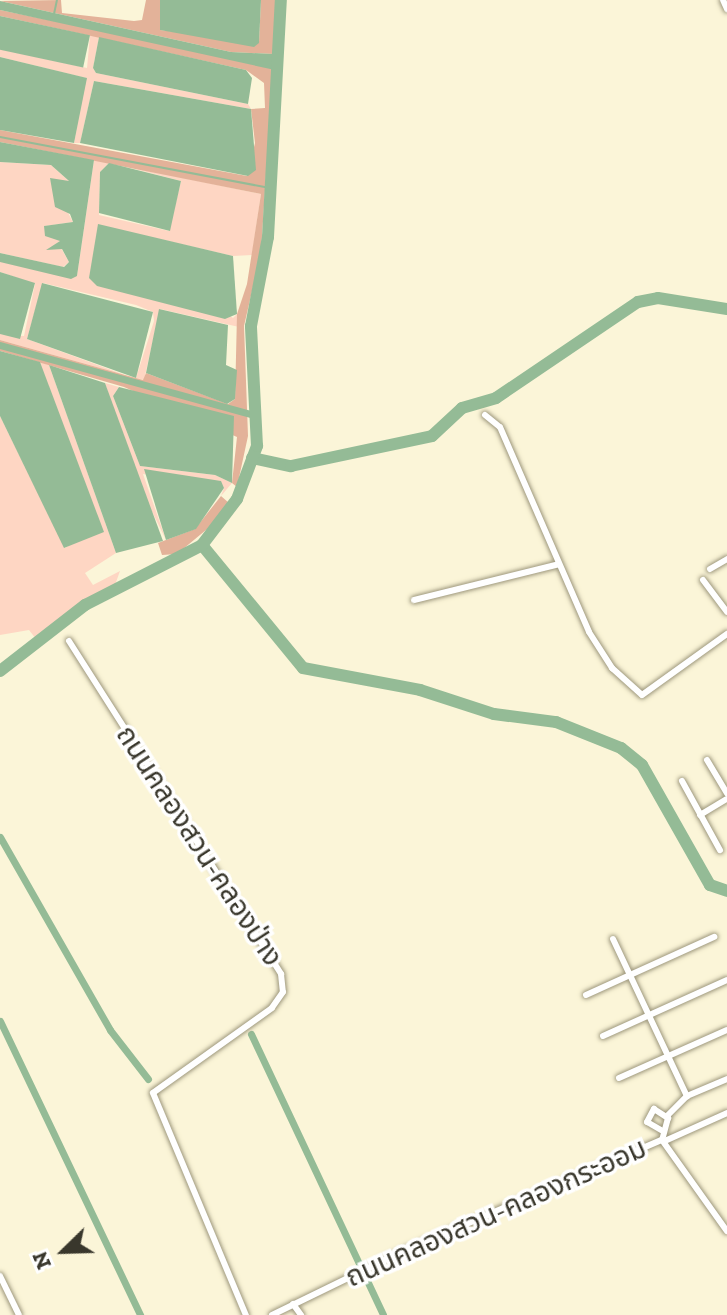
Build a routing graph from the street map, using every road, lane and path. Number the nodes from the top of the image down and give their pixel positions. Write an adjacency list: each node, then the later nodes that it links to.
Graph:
1 (723, 0): 2 (street)
2 (727, 9)
3 (485, 415): 5 (street)
4 (727, 559): 6 (street)
5 (559, 564): 8 (street); 10 (street)
6 (710, 569)
7 (703, 580): 9 (street)
8 (414, 600)
9 (727, 612)
10 (727, 634)
11 (69, 641): 37 (street, ถนนคลองสวน-คลองป่าง)
12 (707, 760): 14 (street)
13 (682, 781): 15 (street)
14 (727, 796): 15 (street)
15 (700, 815): 16 (street)
16 (720, 850)
17 (714, 937): 19 (street)
18 (613, 939): 19 (street)
19 (631, 975): 21 (street); 22 (street)
20 (727, 980): 22 (street)
21 (586, 995)
22 (649, 1015): 24 (street); 25 (street)
23 (727, 1030): 25 (street)
24 (603, 1036)
25 (669, 1056): 26 (street); 28 (street)
26 (619, 1078)
27 (727, 1079): 28 (street)
28 (687, 1096): 30 (street)
29 (727, 1113): 32 (street)
30 (668, 1115): 31 (street); 31 (street)
31 (661, 1130): 32 (street)
32 (664, 1140): 33 (street, ถนนคลองสวน-คลองกระออม); 35 (street, ถนนคลองสวน-คลองกระออม)
33 (727, 1231)
34 (0, 1276): 36 (street)
35 (293, 1304): 38 (street, ถนนคลองสวน-คลองกระออม); 39 (street)
36 (19, 1315)
37 (246, 1315)
38 (272, 1315)
39 (301, 1315)

